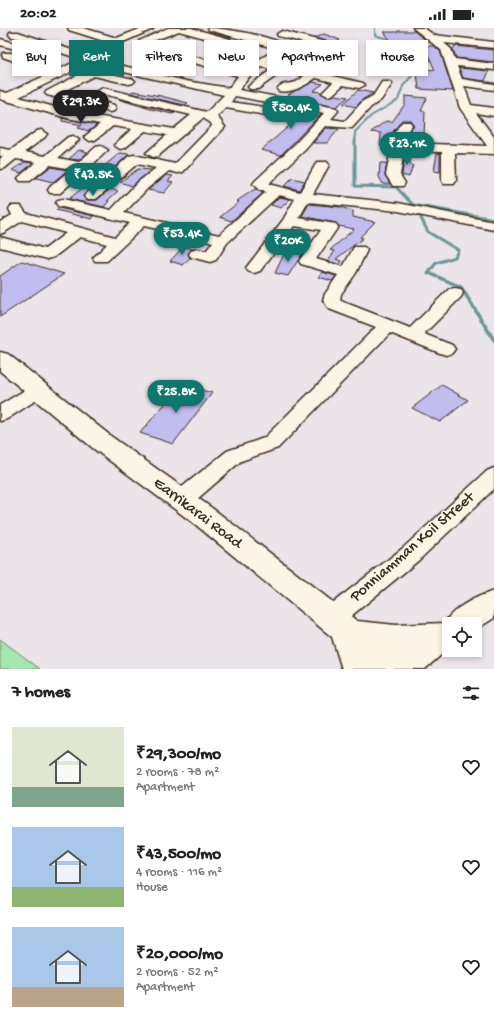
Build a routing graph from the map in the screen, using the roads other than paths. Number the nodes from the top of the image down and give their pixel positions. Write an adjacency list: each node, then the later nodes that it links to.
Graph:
1 (30, 28): 9 (street)
2 (73, 28): 13 (street)
3 (178, 28): 7 (street); 23 (street)
4 (418, 28): 10 (street)
5 (220, 29): 20 (street)
6 (313, 31): 8 (street)
7 (153, 32): 14 (street); 15 (street); 16 (street)
8 (290, 33): 17 (street); 18 (street)
9 (14, 34): 11 (street); 12 (street)
10 (430, 38): 21 (street); 28 (street)
11 (0, 39)
12 (33, 40)
13 (113, 40)
14 (120, 40)
15 (145, 40)
16 (170, 40)
17 (277, 40)
18 (312, 40)
19 (0, 42): 22 (street)
20 (267, 42)
21 (494, 45)
22 (12, 46)
23 (267, 51)
24 (0, 53): 25 (street)
25 (12, 57)
26 (12, 59): 27 (street)
27 (0, 62)
28 (451, 62): 29 (street); 39 (street)
29 (494, 68)
30 (124, 69): 47 (street)
31 (54, 76): 50 (street)
32 (76, 76): 52 (street)
33 (116, 76): 51 (street)
34 (245, 76): 47 (street)
35 (269, 76): 42 (street)
36 (311, 76): 44 (street)
37 (324, 76): 38 (street)
38 (341, 81): 41 (street); 48 (street)
39 (458, 82): 43 (street); 53 (street)
40 (386, 84): 59 (street)
41 (359, 85)
42 (254, 87)
43 (494, 87)
44 (283, 88)
45 (316, 90): 48 (street)
46 (103, 91): 56 (street)
47 (231, 91): 51 (street); 59 (street)
48 (328, 93): 49 (street)
49 (341, 95)
50 (5, 96): 57 (street)
51 (223, 102): 55 (street); 56 (street)
52 (110, 108)
53 (466, 108): 54 (street); 68 (street)
54 (492, 108)
55 (278, 113)
56 (205, 115): 63 (street); 79 (street)
57 (79, 116): 58 (street); 62 (street)
58 (112, 121): 61 (street); 65 (street)
59 (324, 122): 86 (street)
60 (406, 125): 69 (street)
61 (143, 127): 63 (street); 67 (street)
62 (64, 128)
63 (176, 133): 74 (street)
64 (41, 134): 75 (street)
65 (90, 137)
66 (73, 140): 76 (street)
67 (120, 145)
68 (494, 146)
69 (397, 147): 70 (street); 84 (street)
70 (448, 149): 72 (street); 83 (street)
71 (101, 150): 80 (street)
72 (494, 150)
73 (0, 152): 75 (street)
74 (153, 153)
75 (14, 154): 76 (street); 77 (street)
76 (47, 160): 80 (street); 82 (street)
77 (0, 165)
78 (322, 165): 88 (street)
79 (167, 166): 81 (street); 90 (street)
80 (82, 167): 81 (street); 85 (street)
81 (117, 173): 87 (street)
82 (25, 178)
83 (448, 181)
84 (398, 183)
85 (55, 190)
86 (276, 190): 88 (street); 97 (street)
87 (91, 196)
88 (303, 197): 91 (street); 93 (street)
89 (63, 203): 90 (street)
90 (114, 215): 92 (street)
91 (290, 220): 102 (street); 103 (street)
92 (140, 222): 96 (street); 99 (street)
93 (494, 226)
94 (0, 229): 95 (street)
95 (78, 231): 98 (street); 99 (street)
96 (204, 236): 97 (street); 97 (street)
97 (222, 240)
98 (0, 242)
99 (118, 242): 101 (street)
100 (359, 250): 103 (street)
101 (100, 258)
102 (254, 268)
103 (348, 273): 105 (street)
104 (455, 293): 106 (street)
105 (386, 325): 106 (street); 112 (street)
106 (412, 336): 107 (street)
107 (446, 349)
108 (0, 359): 109 (main road, Earrikarai Road)
109 (38, 391): 110 (street); 112 (main road, Earrikarai Road)
110 (0, 414)
111 (494, 476): 115 (street, Ponniamman Koil Street)
112 (180, 501): 115 (main road, Earrikarai Road)
113 (494, 603): 114 (main road)
114 (472, 617)
115 (338, 625): 116 (main road); 118 (main road); 119 (main road, Earrikarai Road)
116 (442, 632)
117 (442, 637): 120 (main road)
118 (358, 669)
119 (394, 669)
120 (402, 669)

